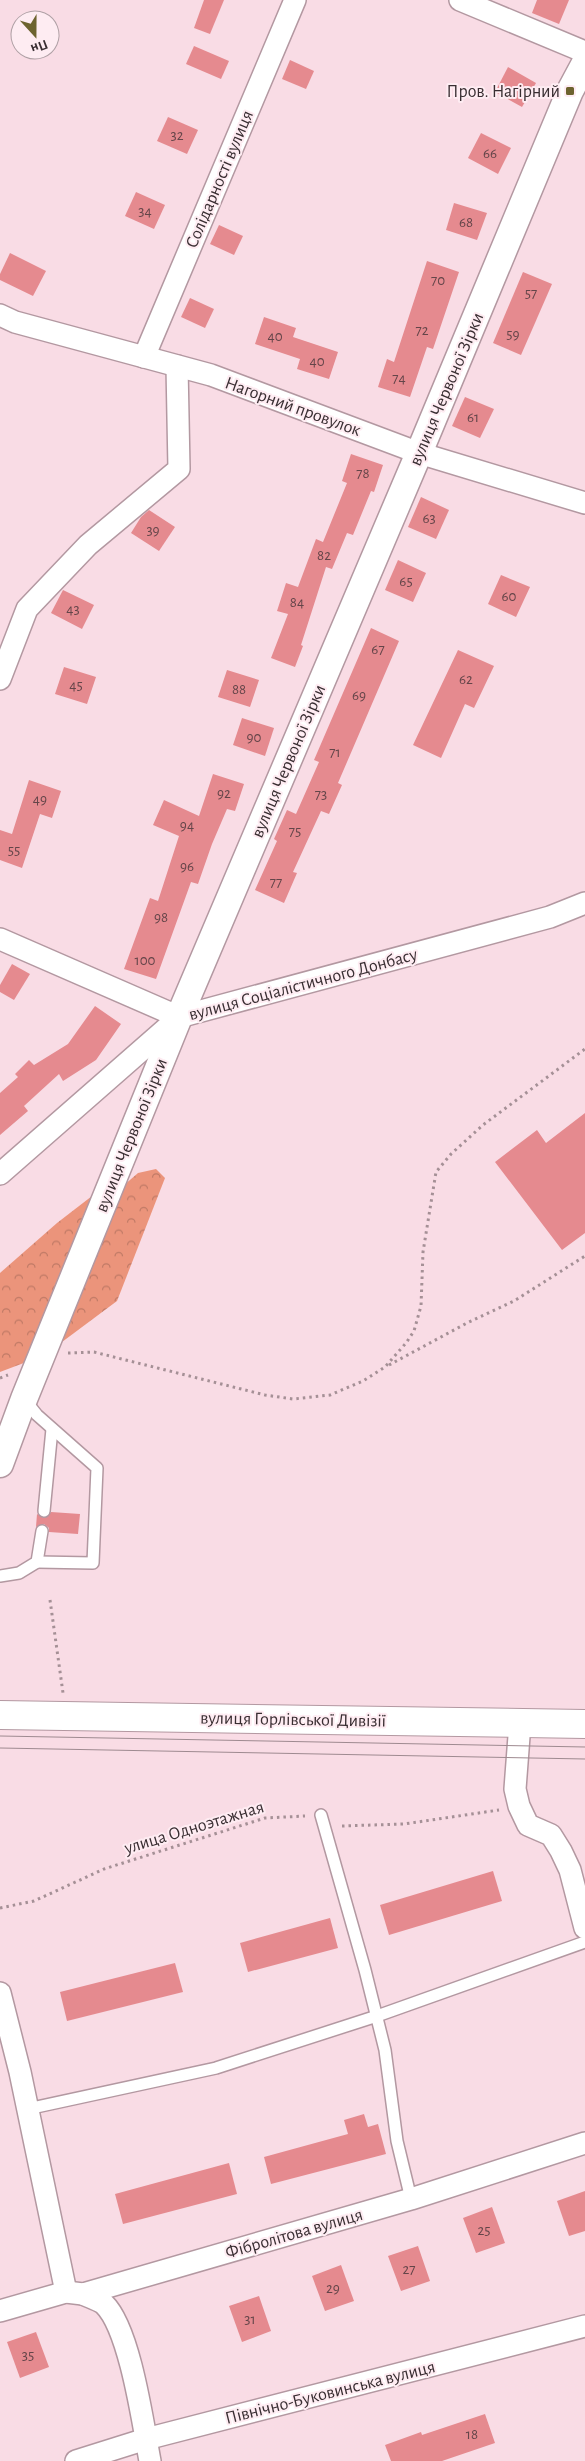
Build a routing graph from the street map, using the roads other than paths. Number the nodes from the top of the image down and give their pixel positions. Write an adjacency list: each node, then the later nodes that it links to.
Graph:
1 (295, 0): 6 (street, Солідарності вулиця)
2 (460, 0): 3 (street)
3 (585, 52)
4 (585, 63): 8 (street, вулиця Червоної Зірки)
5 (0, 315): 6 (street, Нагорний провулок)
6 (144, 357): 7 (street, Нагорний провулок)
7 (177, 366): 8 (street, Нагорний провулок); 10 (street)
8 (420, 453): 9 (street, Нагорний провулок); 13 (street, вулиця Червоної Зірки)
9 (585, 504)
10 (0, 679)
11 (585, 903): 13 (street, вулиця Соціалістичного Донбасу)
12 (0, 939): 13 (street, вулиця Соціалістичного Донбасу)
13 (179, 1017): 14 (street); 15 (street, вулиця Червоної Зірки)
14 (0, 1174)
15 (24, 1399): 16 (lane); 17 (street, вулиця Червоної Зірки)
16 (52, 1429): 18 (lane); 20 (lane)
17 (0, 1464)
18 (44, 1512)
19 (42, 1531): 20 (lane)
20 (36, 1562): 21 (lane)
21 (0, 1576)
22 (0, 1715): 23 (main road, вулиця Горлівської Дивізії)
23 (520, 1723): 24 (main road, вулиця Горлівської Дивізії); 26 (street)
24 (585, 1724)
25 (321, 1815): 29 (lane)
26 (585, 1928)
27 (585, 1942): 29 (lane)
28 (0, 1993): 30 (street)
29 (377, 2016): 30 (lane); 32 (lane)
30 (27, 2109): 33 (street)
31 (585, 2144): 32 (street, Фібролітова вулиця)
32 (411, 2199): 33 (street, Фібролітова вулиця)
33 (75, 2293): 34 (street, Фібролітова вулиця); 36 (street)
34 (0, 2311)
35 (585, 2326): 36 (street, Північно-Буковинська вулиця)
36 (146, 2439): 37 (street, Північно-Буковинська вулиця); 38 (street)
37 (76, 2461)
38 (150, 2461)

